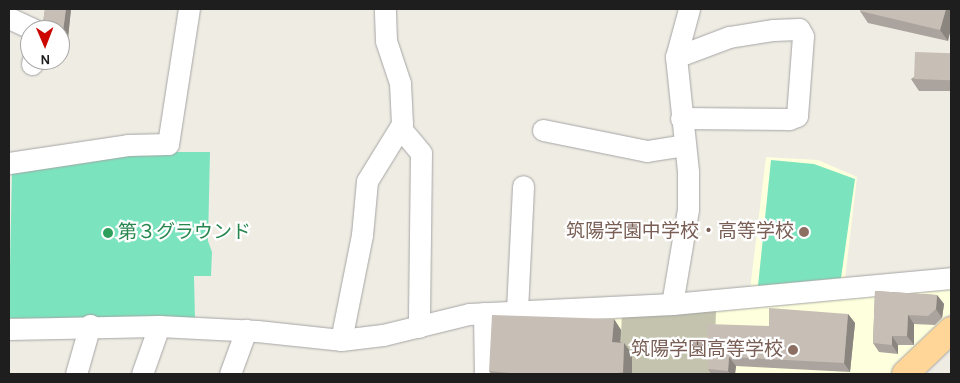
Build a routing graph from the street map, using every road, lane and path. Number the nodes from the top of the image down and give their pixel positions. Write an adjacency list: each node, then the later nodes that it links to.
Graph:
1 (189, 9): 9 (street)
2 (385, 9): 6 (street)
3 (688, 9): 4 (street)
4 (676, 57): 5 (street); 5 (street)
5 (681, 118): 8 (street)
6 (401, 129): 17 (street); 21 (street)
7 (543, 130): 8 (street)
8 (683, 145): 12 (street)
9 (9, 163)
10 (523, 186): 13 (street)
11 (951, 278): 12 (street)
12 (672, 304): 13 (street)
13 (517, 310): 14 (street)
14 (484, 313): 17 (street); 25 (street)
15 (90, 325): 16 (street); 18 (street); 22 (street)
16 (159, 326): 19 (street); 23 (street)
17 (420, 327): 21 (street)
18 (9, 329)
19 (246, 330): 21 (street); 24 (street)
20 (951, 330): 26 (main road)
21 (341, 340)
22 (76, 374)
23 (142, 374)
24 (230, 374)
25 (485, 374)
26 (905, 374)

